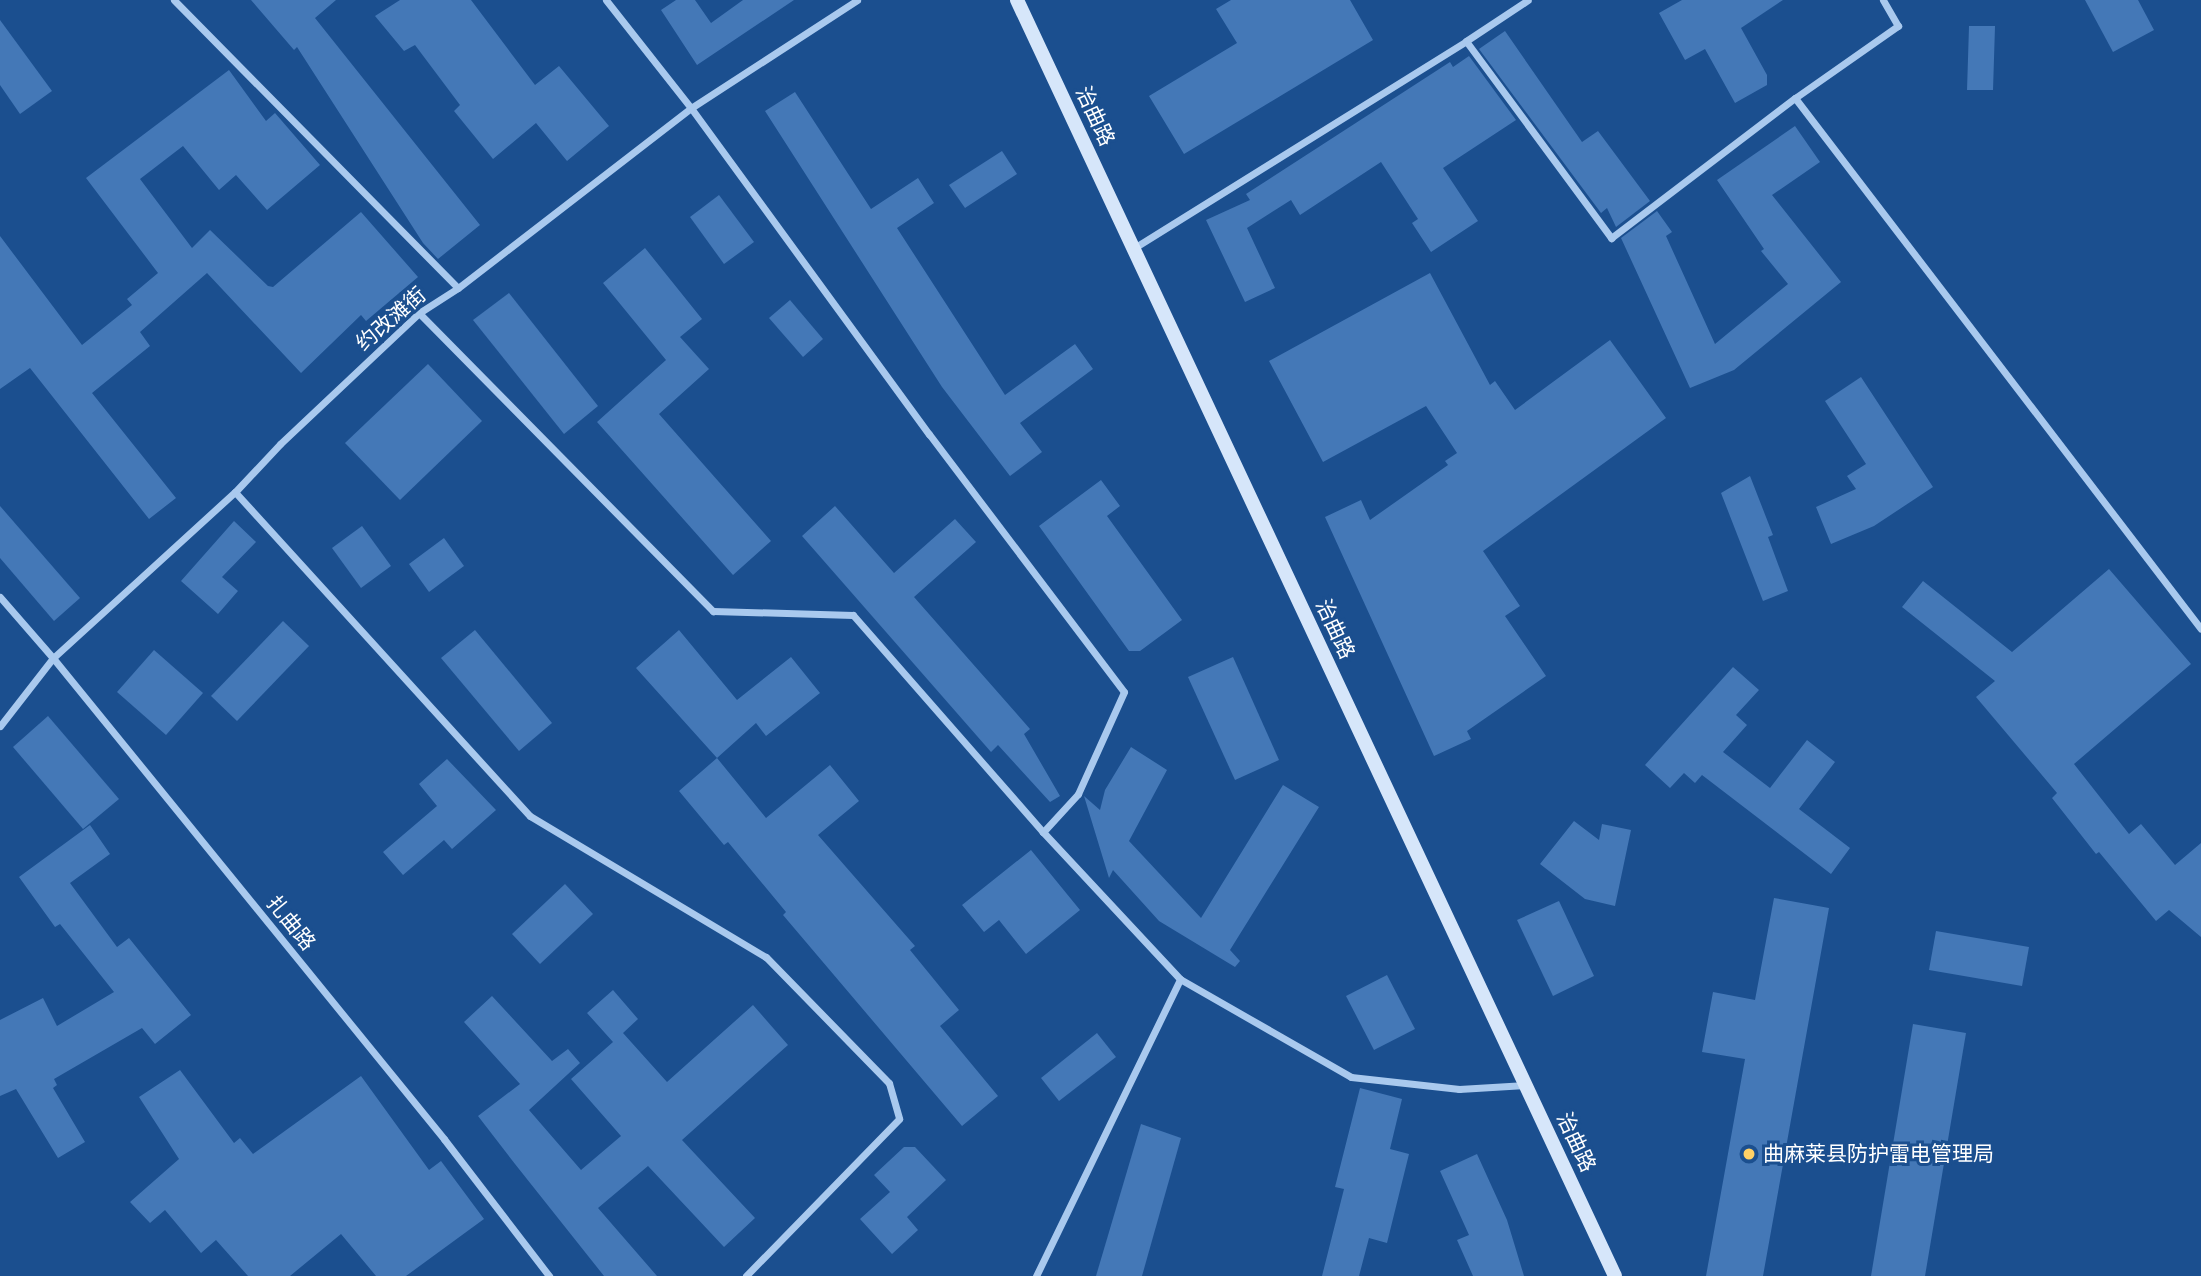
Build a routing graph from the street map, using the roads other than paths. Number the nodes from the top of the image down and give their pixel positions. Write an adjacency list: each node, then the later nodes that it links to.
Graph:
1 (174, 0): 11 (street)
2 (606, 0): 9 (street)
3 (857, 0): 9 (street, 约改滩街)
4 (1017, 0): 10 (main road, 治曲路)
5 (1528, 0): 7 (street)
6 (1883, 0): 8 (street)
7 (1466, 41): 8 (street); 10 (street)
8 (1795, 98): 15 (street)
9 (691, 108): 11 (street, 约改滩街); 18 (street)
10 (1134, 248): 20 (main road, 治曲路)
11 (458, 288): 12 (street, 约改滩街)
12 (419, 313): 13 (street, 约改滩街); 18 (street)
13 (235, 492): 16 (street, 约改滩街); 22 (street)
14 (0, 597): 16 (street, 扎曲路)
15 (2201, 629)
16 (53, 658): 17 (street, 约改滩街); 21 (street, 扎曲路)
17 (0, 726)
18 (1043, 832): 19 (street)
19 (1180, 979): 20 (street); 23 (street)
20 (1526, 1085): 24 (main road, 治曲路)
21 (549, 1276)
22 (746, 1276)
23 (1036, 1276)
24 (1615, 1276)

